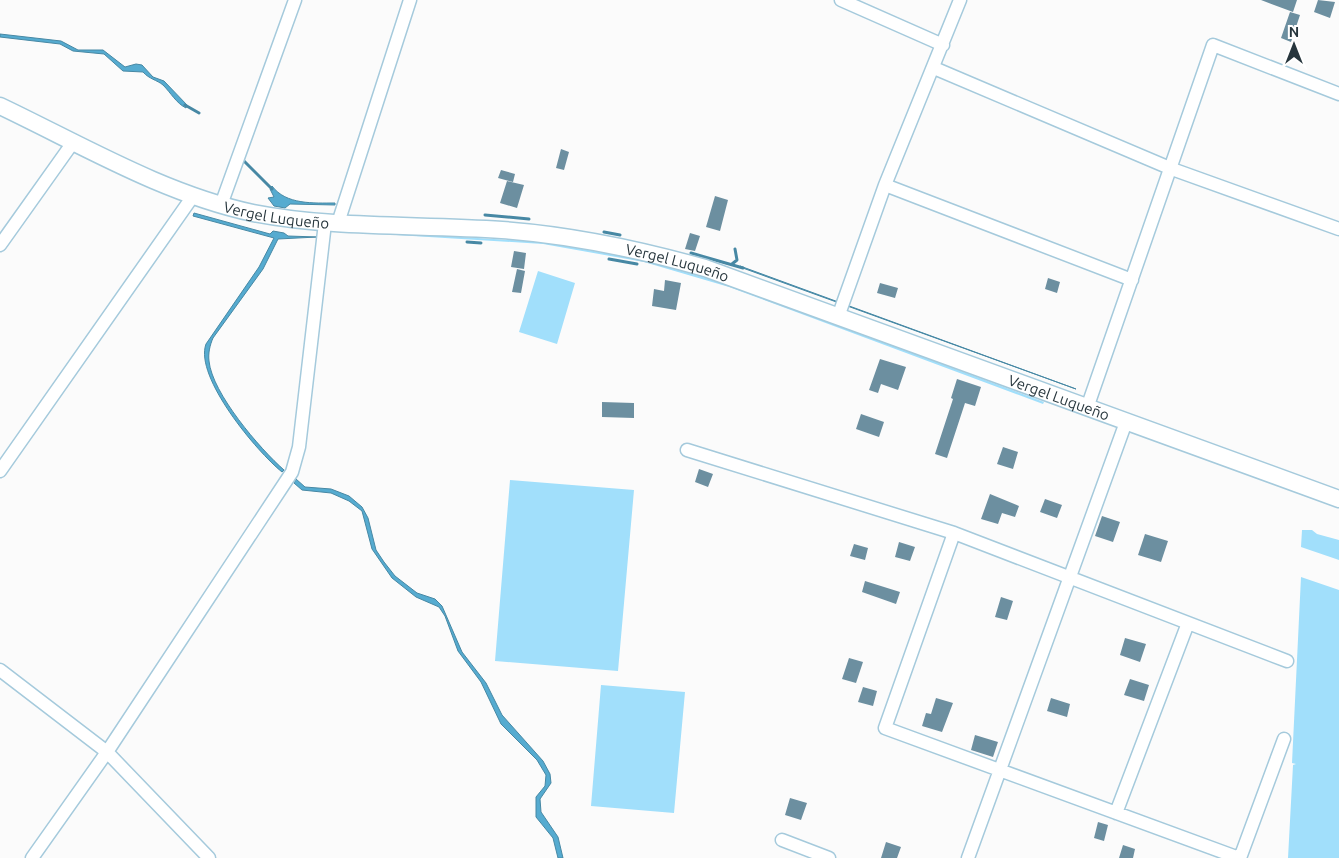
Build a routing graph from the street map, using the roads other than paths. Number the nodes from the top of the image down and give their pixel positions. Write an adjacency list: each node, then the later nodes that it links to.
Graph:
1 (295, 0): 13 (street)
2 (410, 0): 14 (street)
3 (841, 0): 5 (street)
4 (960, 0): 5 (street)
5 (943, 45): 6 (street)
6 (934, 68): 10 (street); 11 (street)
7 (1339, 94): 10 (street)
8 (0, 106): 9 (main road, Vergel Luqueño)
9 (74, 141): 12 (main road, Vergel Luqueño); 16 (street)
10 (1172, 169): 15 (street); 17 (street)
11 (885, 185): 17 (street); 18 (street)
12 (192, 196): 13 (main road, Vergel Luqueño); 22 (street)
13 (221, 205): 14 (main road, Vergel Luqueño)
14 (332, 223): 18 (main road, Vergel Luqueño); 30 (street)
15 (1339, 229)
16 (0, 245)
17 (1132, 280): 19 (street)
18 (842, 308): 19 (main road, Vergel Luqueño)
19 (1087, 408): 20 (main road, Vergel Luqueño)
20 (1126, 422): 23 (main road, Vergel Luqueño); 25 (street)
21 (687, 450): 24 (street)
22 (0, 471)
23 (1339, 499)
24 (954, 532): 25 (street); 31 (street)
25 (1070, 577): 26 (street); 31 (street)
26 (1188, 623): 27 (street); 32 (street)
27 (1287, 661)
28 (0, 670): 30 (street)
29 (1284, 739): 38 (street)
30 (107, 752): 34 (street); 35 (street)
31 (1000, 770): 32 (street); 37 (street)
32 (1116, 813): 38 (street)
33 (782, 840): 36 (street)
34 (32, 858)
35 (209, 858)
36 (829, 858)
37 (968, 858)
38 (1239, 858)

